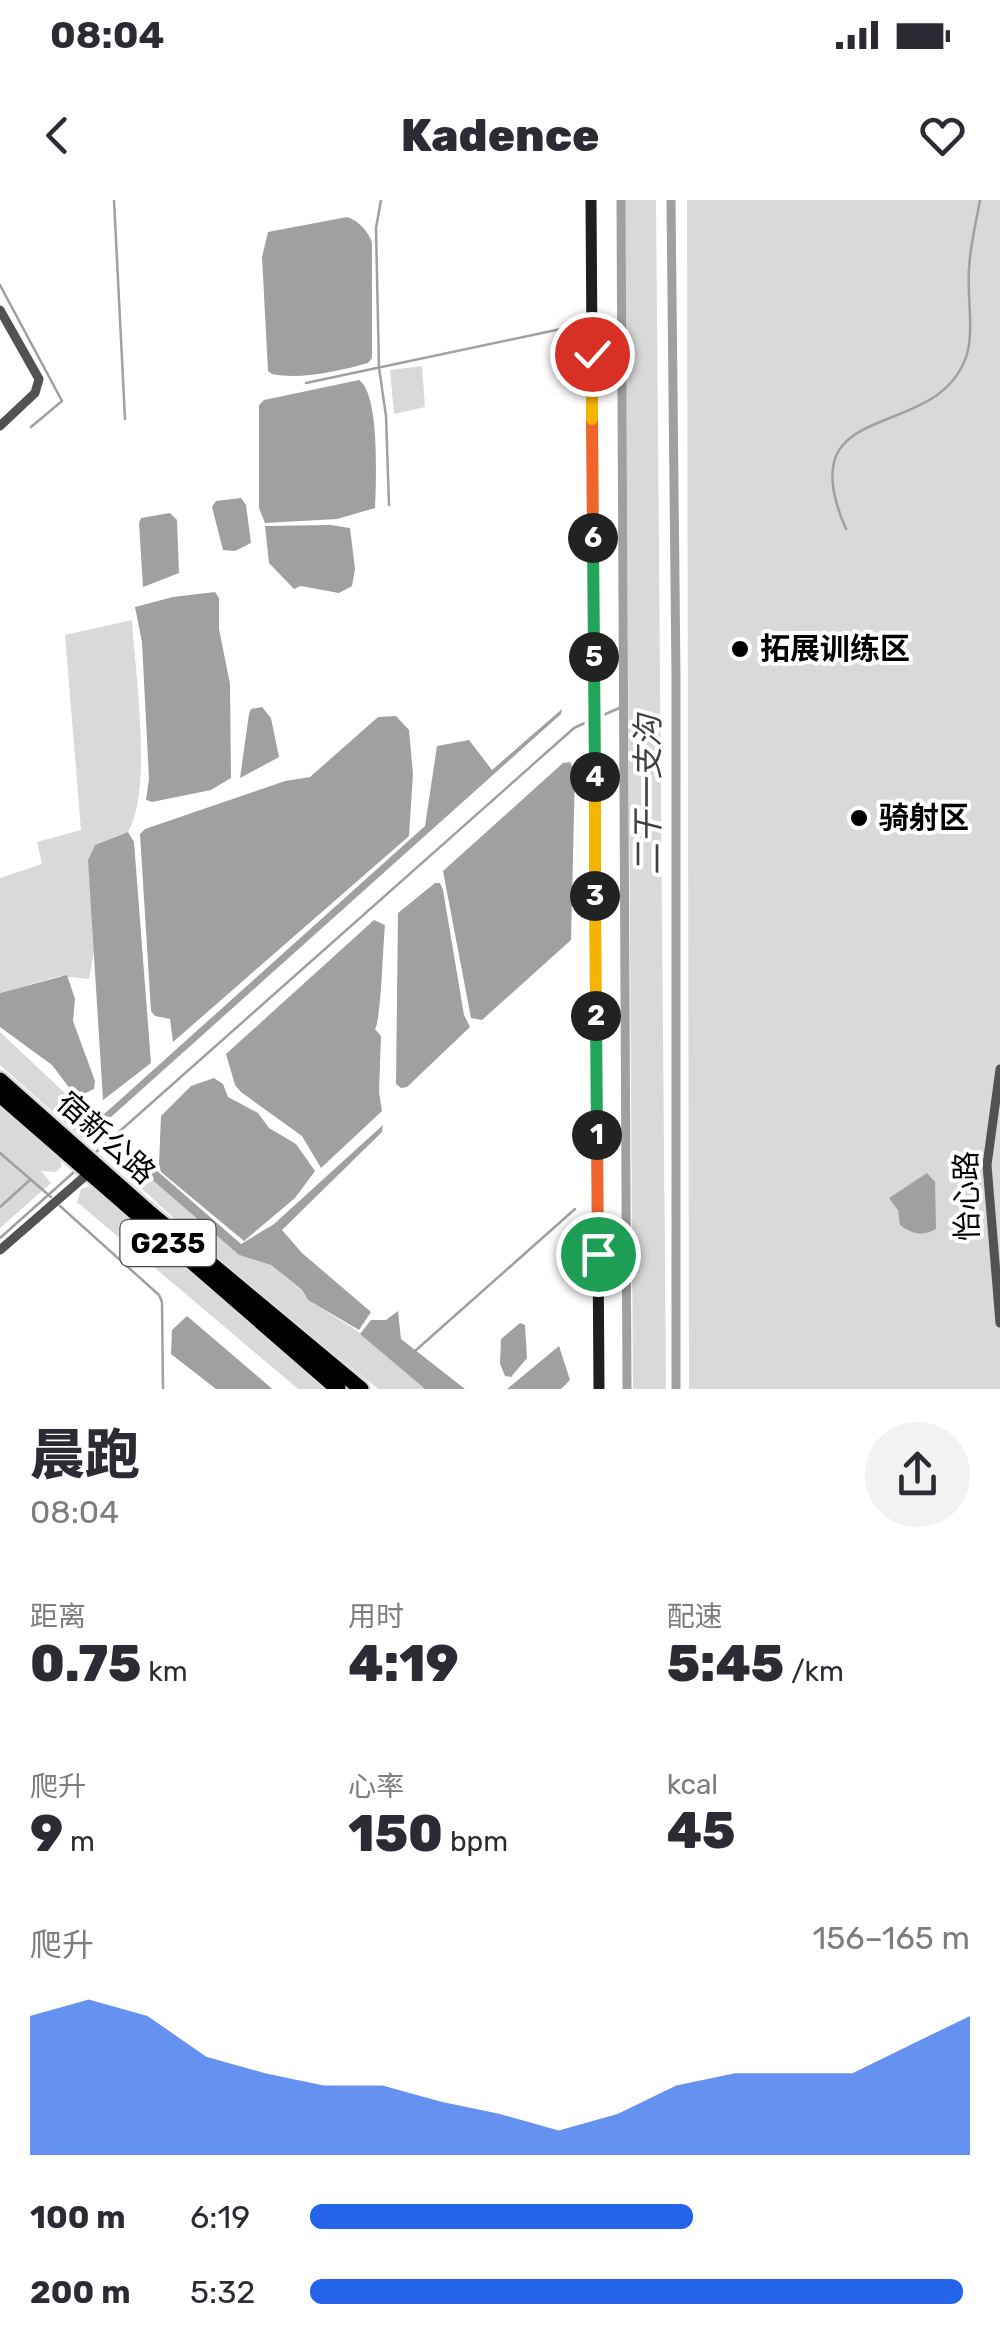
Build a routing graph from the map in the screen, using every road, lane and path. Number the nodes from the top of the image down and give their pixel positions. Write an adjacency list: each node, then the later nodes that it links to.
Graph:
1 (591, 200): 12 (street)
2 (0, 310): 3 (street)
3 (0, 426)
4 (1000, 1070): 9 (street, 怡心路)
5 (0, 1080): 7 (highway, 宿新公路)
6 (0, 1095): 7 (highway, 宿新公路 / G235)
7 (92, 1170): 8 (street); 10 (highway, 宿新公路 / G235); 11 (highway, 宿新公路)
8 (0, 1250)
9 (1000, 1323)
10 (338, 1389)
11 (360, 1389)
12 (599, 1389)

